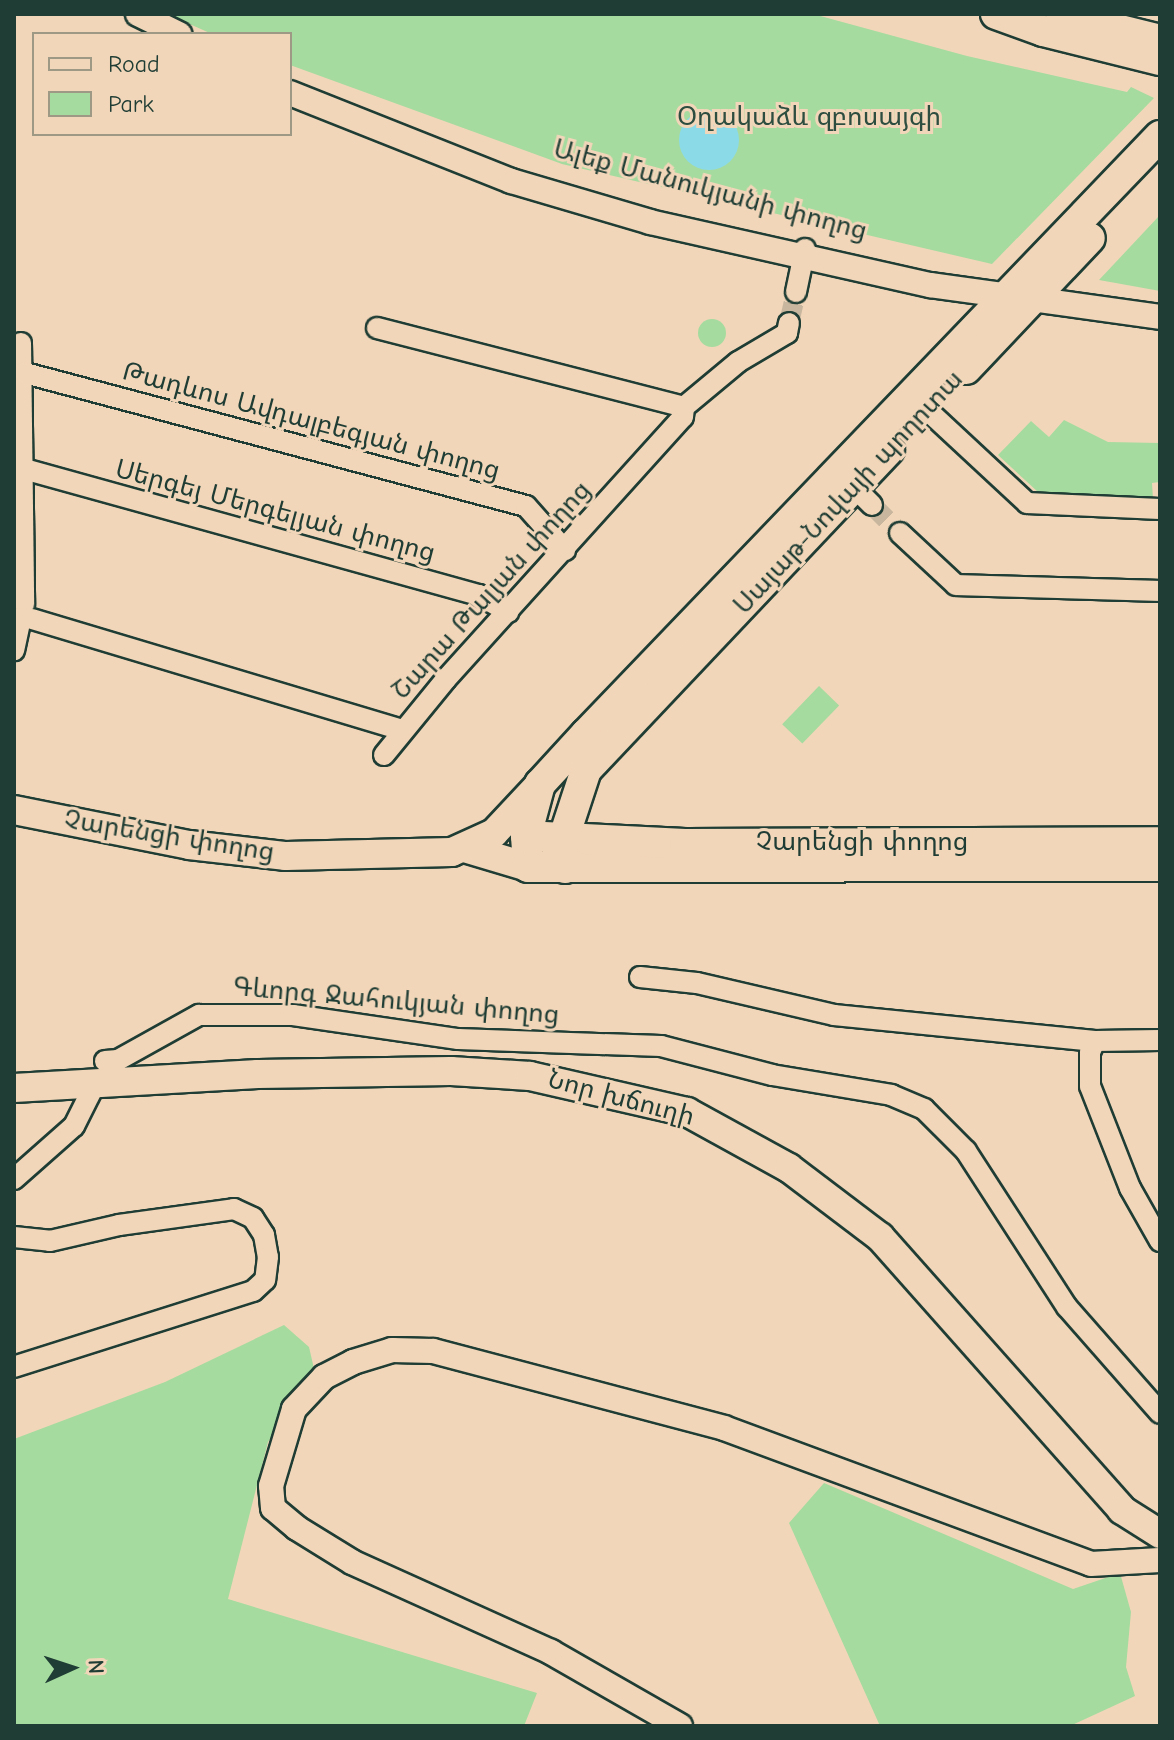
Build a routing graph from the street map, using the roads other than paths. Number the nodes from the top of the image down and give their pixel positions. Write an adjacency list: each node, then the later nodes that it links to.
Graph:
1 (116, 14): 5 (street)
2 (138, 14): 6 (street)
3 (996, 14): 8 (main road)
4 (1060, 14): 7 (main road)
5 (152, 32)
6 (175, 32)
7 (1160, 39)
8 (1160, 60)
9 (292, 83): 13 (street, Ալեք Մանուկյանի փողոց)
10 (292, 94): 13 (street, Ալեք Մանուկյանի փողոց)
11 (1160, 136): 15 (main road, Սայաթ-Նովայի պողոտա)
12 (1160, 164): 15 (main road, Սայաթ-Նովայի պողոտա)
13 (804, 254): 14 (street); 15 (street, Ալեք Մանուկյանի փողոց)
14 (796, 292)
15 (1014, 295): 16 (street, Ալեք Մանուկյանի փողոց); 22 (main road, Սայաթ-Նովայի պողոտա); 33 (main road, Սայաթ-Նովայի պողոտա)
16 (1160, 317)
17 (789, 323): 21 (street, Շարա Թալյան փողոց)
18 (377, 328): 21 (street)
19 (21, 343): 20 (street)
20 (25, 373): 23 (street); 26 (street, Թադևոս Ավդալբեգյան փողոց)
21 (684, 407): 26 (street, Շարա Թալյան փողոց)
22 (926, 409): 24 (street); 34 (main road, Սայաթ-Նովայի պողոտա)
23 (24, 469): 28 (street, Սերգեյ Մերգելյան փողոց); 29 (street)
24 (1160, 509)
25 (900, 533): 27 (street)
26 (565, 550): 28 (street, Շարա Թալյան փողոց)
27 (1160, 591)
28 (509, 612): 31 (street, Շարա Թալյան փողոց)
29 (23, 615): 30 (street); 31 (street, Շարա Թալյան փողոց)
30 (14, 650)
31 (402, 730): 32 (street)
32 (384, 755)
33 (540, 784): 34 (main road); 36 (main road, Սայաթ-Նովայի պողոտա); 37 (main road, Սայաթ-Նովայի պողոտա)
34 (578, 802): 38 (main road, Սայաթ-Նովայի պողոտա); 39 (main road)
35 (14, 810): 41 (main road, Չարենցի փողոց)
36 (494, 833): 37 (main road, Չարենցի փողոց); 41 (main road, Չարենցի փողոց)
37 (526, 836): 38 (main road, Չարենցի փողոց); 43 (main road, Սայաթ-Նովայի պողոտա)
38 (564, 837): 39 (main road, Չարենցի փողոց); 44 (main road)
39 (612, 841): 40 (main road, Չարենցի փողոց)
40 (1160, 842)
41 (468, 849): 43 (main road, Չարենցի փողոց)
42 (1160, 866): 44 (main road, Չարենցի փողոց)
43 (528, 867): 44 (main road, Չարենցի փողոց)
44 (565, 868)
45 (640, 977): 47 (street)
46 (1160, 1040): 47 (street)
47 (1095, 1041): 52 (street)
48 (100, 1073): 49 (main road, Նոր խճուղի); 50 (street); 54 (street, Գևորգ Ջահուկյան փողոց); 55 (main road, Նոր խճուղի)
49 (14, 1088)
50 (14, 1179)
51 (14, 1237): 53 (street)
52 (1160, 1241)
53 (14, 1367)
54 (1160, 1413)
55 (1160, 1534)
56 (1144, 1559): 57 (street)
57 (680, 1726)

